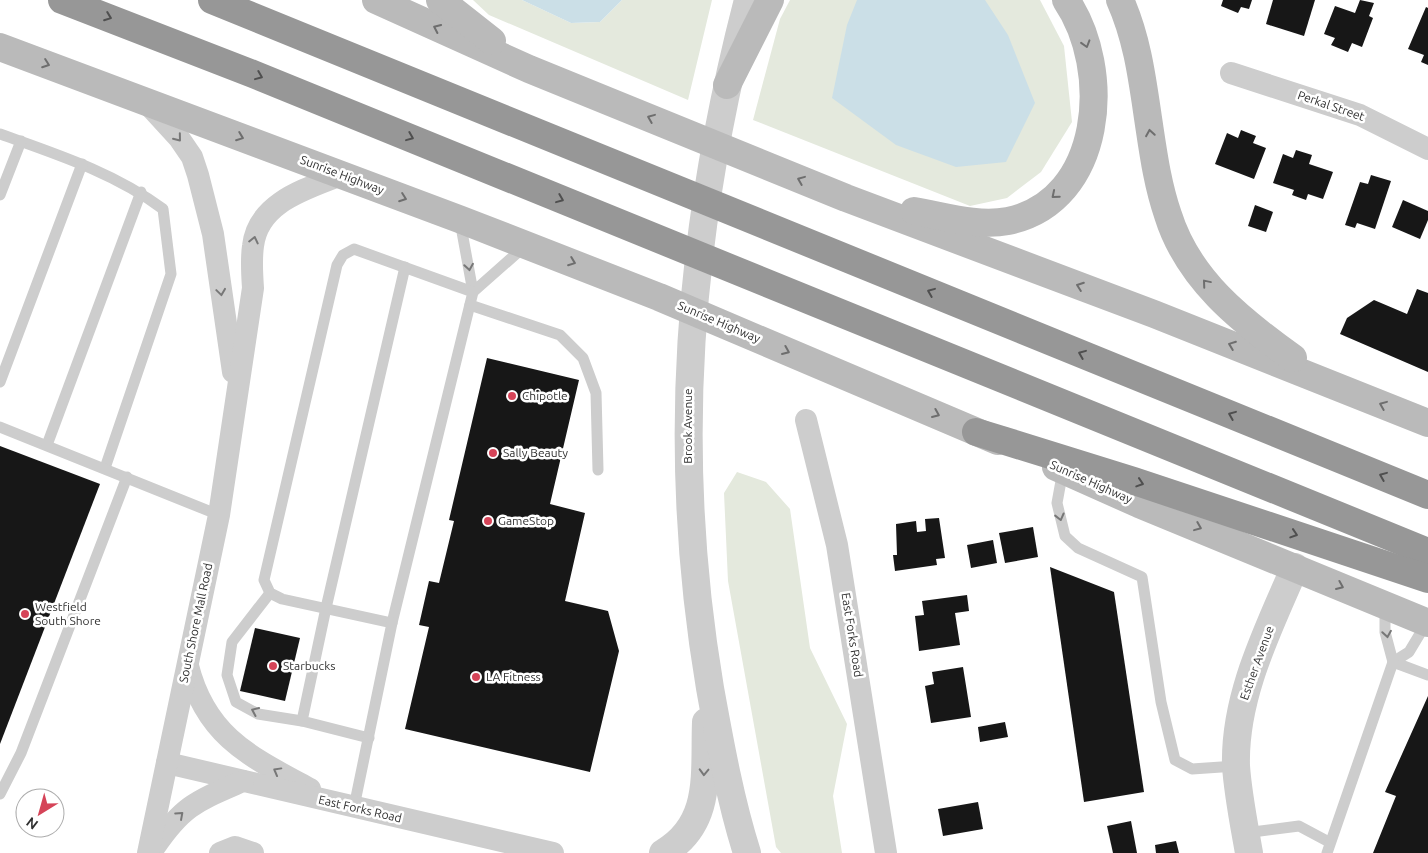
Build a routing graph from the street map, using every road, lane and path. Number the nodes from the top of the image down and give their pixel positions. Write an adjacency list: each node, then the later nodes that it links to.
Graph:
1 (62, 0): 41 (highway, one-way to 41)
2 (212, 0): 39 (highway, one-way to 2)
3 (376, 0): 10 (main road, one-way to 3)
4 (440, 0): 10 (main road)
5 (748, 0): 12 (street, Brook Avenue)
6 (770, 0): 12 (main road)
7 (1066, 0): 21 (main road, one-way to 21)
8 (1120, 0): 27 (main road, one-way to 8)
9 (0, 47): 13 (main road, Sunrise Highway, one-way to 13)
10 (529, 69): 21 (main road, one-way to 10)
11 (1231, 73): 16 (street, Perkal Street)
12 (727, 85): 51 (street, Brook Avenue)
13 (146, 101): 18 (main road, Sunrise Highway, one-way to 18); 29 (street, South Shore Mall Road, one-way to 29)
14 (0, 134): 15 (lane)
15 (21, 142): 17 (lane); 20 (lane)
16 (1428, 149)
17 (82, 164): 19 (lane); 28 (lane)
18 (341, 175): 22 (main road, Sunrise Highway, one-way to 22); 29 (street, South Shore Mall Road, one-way to 18)
19 (141, 192): 34 (lane); 35 (lane)
20 (0, 195)
21 (846, 198): 27 (main road, one-way to 21)
22 (459, 219): 23 (main road, Sunrise Highway); 25 (lane, one-way to 25)
23 (527, 244): 25 (lane); 33 (main road, Sunrise Highway, one-way to 33)
24 (405, 267): 25 (lane); 44 (lane); 46 (lane)
25 (473, 292): 26 (lane)
26 (470, 305): 36 (lane); 48 (lane)
27 (1324, 381): 31 (main road, one-way to 27)
28 (0, 382)
29 (237, 392): 40 (street, South Shore Mall Road)
30 (806, 420): 68 (street, East Forks Road)
31 (1428, 424)
32 (0, 426): 34 (lane)
33 (976, 432): 37 (main road, Sunrise Highway); 43 (highway, one-way to 43)
34 (46, 445): 35 (lane)
35 (105, 468): 38 (lane)
36 (598, 470)
37 (1063, 470): 42 (main road, Sunrise Highway, one-way to 42); 56 (lane, one-way to 56)
38 (127, 476): 40 (lane); 58 (lane)
39 (1428, 495)
40 (219, 514): 50 (street, South Shore Mall Road)
41 (1428, 552)
42 (1295, 567): 45 (main road, Sunrise Highway, one-way to 45); 56 (street, Esther Avenue)
43 (1428, 579)
44 (270, 593): 46 (lane); 53 (lane, one-way to 44)
45 (1385, 606): 47 (main road, Sunrise Highway); 49 (lane, one-way to 49)
46 (326, 608): 48 (lane); 53 (lane)
47 (1427, 622): 49 (lane)
48 (392, 623): 54 (lane)
49 (1393, 662): 52 (lane); 61 (lane)
50 (187, 664): 55 (street, South Shore Mall Road); 59 (street, one-way to 50)
51 (707, 671): 66 (street, one-way to 66); 67 (street, Brook Avenue)
52 (1428, 675)
53 (302, 721): 54 (lane)
54 (369, 738): 59 (lane)
55 (167, 763): 57 (street, East Forks Road); 63 (street, South Shore Mall Road)
56 (1236, 766): 60 (street, Esther Avenue)
57 (242, 781): 59 (street, East Forks Road); 63 (street, one-way to 57)
58 (0, 794)
59 (344, 805): 62 (street, East Forks Road)
60 (1247, 843): 61 (lane)
61 (1328, 848)
62 (540, 852)
63 (149, 853)
64 (220, 853): 65 (street)
65 (252, 853)
66 (663, 853)
67 (747, 853)
68 (886, 853)

